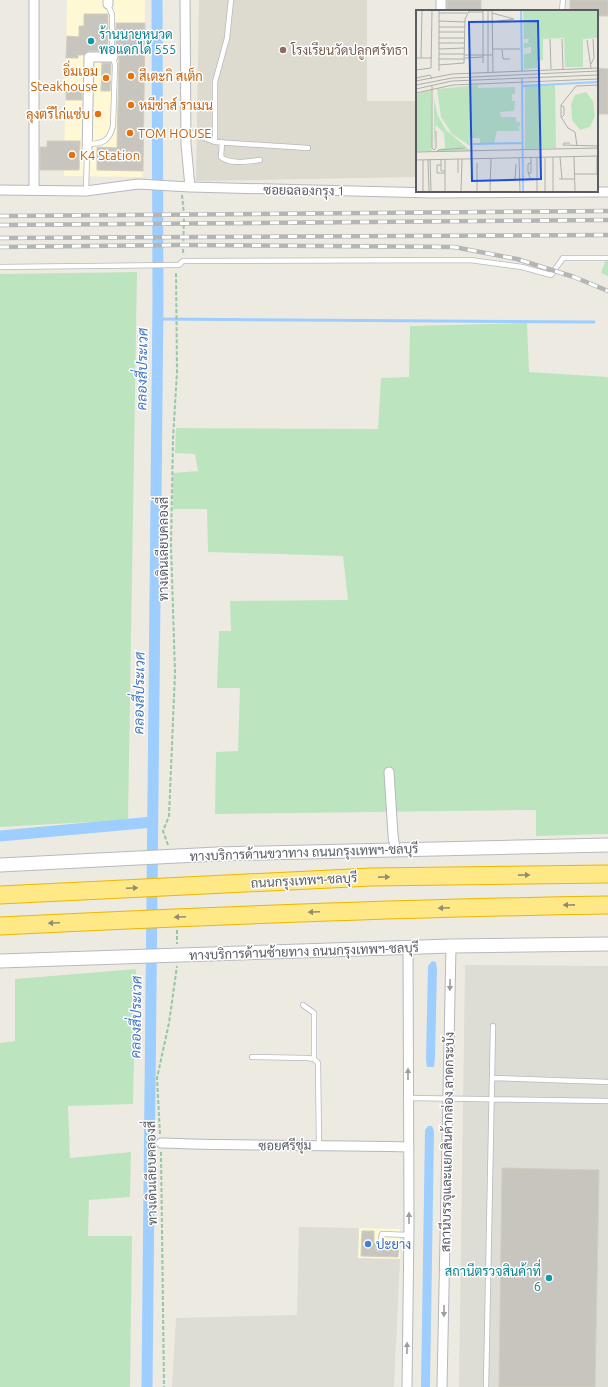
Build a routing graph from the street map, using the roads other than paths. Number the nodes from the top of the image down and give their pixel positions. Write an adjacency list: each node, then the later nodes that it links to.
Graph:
1 (34, 0): 16 (street)
2 (185, 0): 8 (street)
3 (231, 0): 9 (lane)
4 (563, 0): 6 (lane)
5 (107, 1): 7 (lane)
6 (562, 10)
7 (113, 57): 12 (lane); 12 (street)
8 (186, 131): 9 (lane); 14 (street)
9 (215, 142): 10 (lane)
10 (222, 142): 11 (lane); 13 (lane)
11 (308, 148)
12 (87, 149): 17 (lane)
13 (260, 160)
14 (181, 186): 17 (street, ซอยฉลองกรุง 1); 18 (street, ซอยฉลองกรุง 1)
15 (0, 190): 16 (street, ซอยฉลองกรุง 1)
16 (34, 190): 17 (street, ซอยฉลองกรุง 1)
17 (86, 191)
18 (416, 192)
19 (598, 192): 20 (street, ซอยฉลองกรุง 1)
20 (608, 192)
21 (608, 258): 22 (lane)
22 (0, 267)
23 (388, 772): 25 (street, bridge)
24 (608, 845): 25 (main road, ทางบริการด้านขวาทาง ถนนกรุงเทพฯ-ชลบุรี)
25 (395, 849): 26 (main road, ทางบริการด้านขวาทาง ถนนกรุงเทพฯ-ชลบุรี)
26 (0, 865)
27 (608, 874): 28 (highway, ถนนกรุงเทพฯ-ชลบุรี, one-way to 27)
28 (0, 894)
29 (608, 905): 30 (highway, one-way to 30)
30 (0, 926)
31 (608, 944): 32 (main road, ทางบริการด้านซ้ายทาง ถนนกรุงเทพฯ-ชลบุรี)
32 (451, 946): 33 (main road, ทางบริการด้านซ้ายทาง ถนนกรุงเทพฯ-ชลบุรี); 42 (street, สถานีบรรจุและแยกสินค้ากล่อง ลาดกระบัง, one-way to 42)
33 (408, 947): 34 (main road, ทางบริการด้านซ้ายทาง ถนนกรุงเทพฯ-ชลบุรี); 41 (street, one-way to 33)
34 (0, 961)
35 (303, 1005): 38 (lane)
36 (493, 1026): 39 (lane)
37 (252, 1057): 38 (lane)
38 (314, 1059): 46 (lane)
39 (492, 1078): 40 (lane); 43 (lane)
40 (608, 1082)
41 (408, 1098): 42 (lane); 47 (street)
42 (447, 1099): 43 (lane); 51 (street, สถานีบรรจุและแยกสินค้ากล่อง ลาดกระบัง, one-way to 51)
43 (492, 1099): 44 (lane); 52 (lane)
44 (608, 1101)
45 (161, 1144): 46 (street, ซอยศรีชุ่ม)
46 (319, 1145): 47 (street, ซอยศรีชุ่ม)
47 (409, 1147): 48 (street, one-way to 47)
48 (409, 1236): 49 (lane); 50 (street, one-way to 48)
49 (378, 1248)
50 (407, 1387)
51 (442, 1387)
52 (486, 1387)

